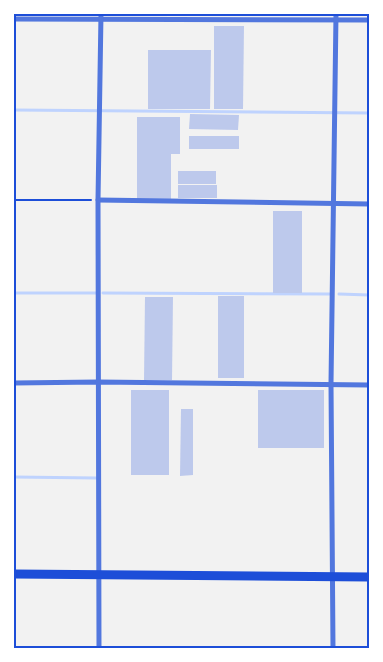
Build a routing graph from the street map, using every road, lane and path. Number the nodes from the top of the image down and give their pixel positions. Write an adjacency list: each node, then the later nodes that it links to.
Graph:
1 (101, 16): 2 (street); 3 (street); 6 (street)
2 (336, 16): 4 (street); 7 (street)
3 (14, 19)
4 (369, 20)
5 (14, 200): 6 (path)
6 (98, 200): 7 (street); 9 (street)
7 (333, 203): 8 (street); 11 (street)
8 (369, 204)
9 (98, 382): 10 (street); 11 (street); 14 (street)
10 (14, 383)
11 (331, 384): 12 (street); 15 (street)
12 (369, 385)
13 (14, 574): 14 (main road)
14 (100, 576): 15 (main road); 17 (street)
15 (334, 576): 16 (main road); 18 (street)
16 (369, 577)
17 (99, 648)
18 (333, 648)

